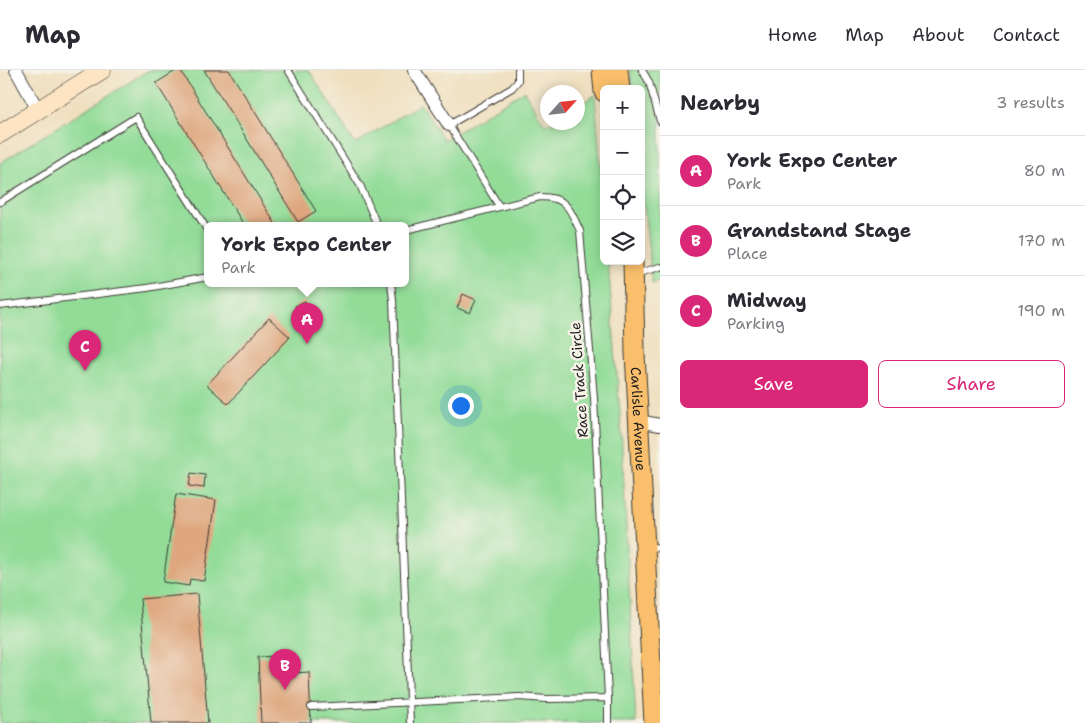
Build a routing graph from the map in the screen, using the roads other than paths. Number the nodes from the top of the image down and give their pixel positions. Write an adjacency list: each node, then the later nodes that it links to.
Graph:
1 (16, 70): 13 (street)
2 (102, 70): 13 (street)
3 (288, 70): 19 (lane)
4 (414, 70): 15 (street)
5 (518, 70): 15 (lane)
6 (602, 70): 10 (main road)
7 (614, 70): 11 (main road)
8 (618, 70): 12 (main road)
9 (642, 70): 14 (lane)
10 (603, 85)
11 (617, 85)
12 (618, 85)
13 (38, 110): 16 (street)
14 (660, 121)
15 (449, 125): 18 (lane)
16 (0, 134)
17 (0, 202): 20 (lane)
18 (499, 206): 21 (lane, Race Track Circle); 33 (lane, Race Track Circle)
19 (375, 222)
20 (204, 225)
21 (409, 229)
22 (621, 265): 28 (main road)
23 (660, 267): 24 (lane)
24 (634, 268): 28 (main road)
25 (204, 278): 27 (lane)
26 (391, 287): 34 (lane)
27 (0, 306)
28 (635, 353): 29 (main road, Carlisle Avenue)
29 (638, 421): 30 (street); 31 (main road, Carlisle Avenue)
30 (660, 425)
31 (652, 547): 32 (main road, Carlisle Avenue)
32 (656, 667): 38 (main road, Carlisle Avenue)
33 (608, 698): 34 (lane); 37 (lane, Race Track Circle)
34 (409, 702): 35 (lane); 36 (lane)
35 (311, 707)
36 (410, 723)
37 (608, 723)
38 (654, 723)

